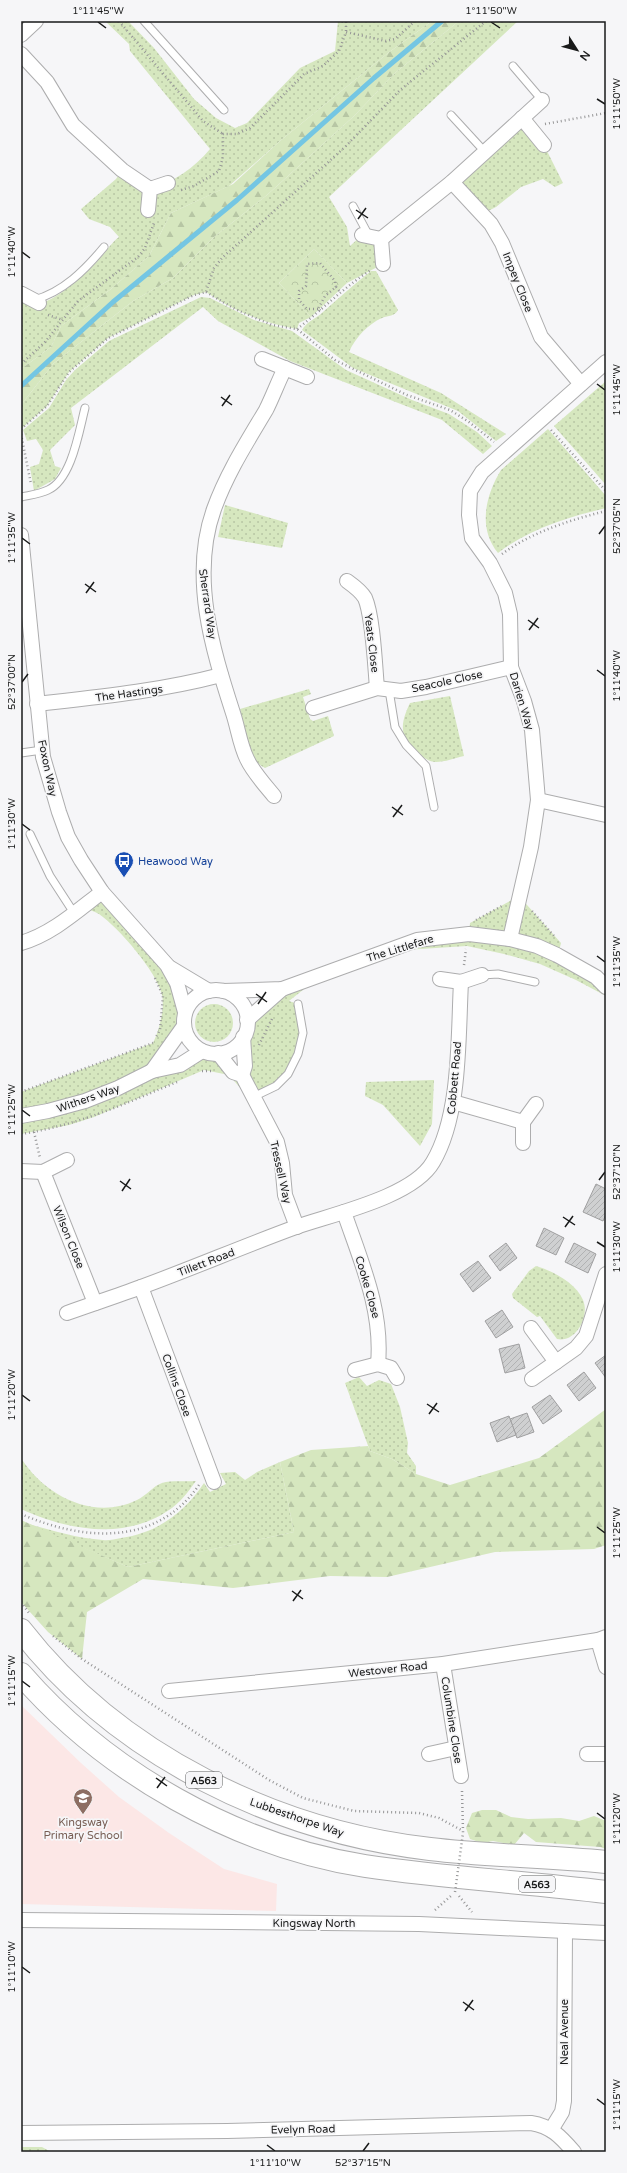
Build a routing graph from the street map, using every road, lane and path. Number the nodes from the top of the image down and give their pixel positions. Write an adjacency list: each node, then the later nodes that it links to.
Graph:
1 (36, 21): 8 (street)
2 (119, 21): 16 (path)
3 (144, 21): 12 (lane)
4 (338, 21): 7 (path)
5 (415, 21): 7 (path)
6 (486, 21): 28 (path)
7 (346, 32): 16 (path)
8 (21, 34)
9 (21, 54): 21 (street)
10 (513, 66): 11 (lane)
11 (542, 100): 15 (street)
12 (224, 110)
13 (606, 113): 15 (path)
14 (451, 115): 18 (lane)
15 (526, 122): 17 (street); 18 (street)
16 (223, 134): 20 (path)
17 (544, 145)
18 (485, 152): 19 (street)
19 (452, 182): 24 (street); 39 (street, Impey Close)
20 (168, 183): 21 (street)
21 (150, 189): 23 (street)
22 (352, 206): 24 (lane)
23 (152, 214): 36 (path)
24 (371, 237): 26 (street)
25 (104, 247): 30 (lane)
26 (383, 264): 29 (path)
27 (336, 287): 29 (path); 31 (path); 31 (path)
28 (206, 292): 33 (path); 42 (path)
29 (341, 293): 32 (path)
30 (27, 297)
31 (318, 308): 32 (path)
32 (321, 311): 33 (path)
33 (297, 329): 44 (path)
34 (262, 359): 37 (street)
35 (606, 362): 39 (street, Darien Way)
36 (21, 364)
37 (285, 368): 38 (street); 54 (street, Sherrard Way)
38 (307, 377)
39 (581, 384): 41 (street, Darien Way)
40 (85, 408): 46 (lane)
41 (541, 419): 44 (street, Darien Way); 45 (path)
42 (21, 429)
43 (21, 434): 46 (path)
44 (505, 452): 50 (street, Darien Way)
45 (606, 491)
46 (32, 494): 47 (lane)
47 (21, 497)
48 (606, 511): 50 (path)
49 (21, 535): 52 (street, Foxon Way)
50 (490, 563): 53 (street, Darien Way)
51 (347, 581): 55 (street, Yeats Close)
52 (24, 602): 56 (street, Foxon Way)
53 (511, 666): 55 (street, Seacole Close); 61 (street, Darien Way)
54 (221, 675): 56 (street, The Hastings); 60 (street, Sherrard Way)
55 (383, 689): 57 (street, Seacole Close); 62 (lane)
56 (37, 704): 58 (street, Foxon Way)
57 (313, 708)
58 (42, 750): 59 (lane); 65 (street, Foxon Way)
59 (21, 753)
60 (274, 796)
61 (538, 800): 63 (street); 67 (street, Darien Way)
62 (434, 807)
63 (606, 815)
64 (30, 834): 66 (lane)
65 (102, 892): 66 (street); 70 (street, Foxon Way)
66 (74, 913): 68 (street)
67 (510, 939): 76 (street, The Littlefare); 77 (street, The Littlefare)
68 (21, 943)
69 (459, 946): 74 (path)
70 (166, 966): 78 (street, Foxon Way); 82 (street, Foxon Way)
71 (153, 972): 85 (path)
72 (482, 975): 74 (street); 75 (lane)
73 (440, 979): 74 (street)
74 (461, 982): 94 (street, Cobbett Road)
75 (536, 982)
76 (606, 987)
77 (282, 989): 79 (street, The Littlefare); 83 (street, The Littlefare)
78 (209, 991): 79 (street); 82 (street)
79 (223, 991): 83 (street)
80 (298, 1004): 93 (lane)
81 (274, 1015): 88 (path)
82 (185, 1019): 86 (street, Withers Way); 87 (street)
83 (247, 1020): 84 (street)
84 (244, 1037): 89 (street); 91 (street)
85 (153, 1043): 86 (path); 92 (path)
86 (167, 1051): 90 (street, Withers Way)
87 (202, 1051): 89 (street); 90 (street, Withers Way)
88 (259, 1052)
89 (218, 1053): 91 (street, Tressell Way)
90 (152, 1071): 96 (street, Withers Way)
91 (242, 1075): 93 (street, Tressell Way)
92 (21, 1092)
93 (253, 1097): 104 (street, Tressell Way)
94 (453, 1102): 97 (street); 103 (street, Cobbett Road)
95 (536, 1104): 97 (street)
96 (21, 1116)
97 (523, 1122): 99 (street)
98 (34, 1132): 102 (path)
99 (523, 1143)
100 (67, 1160): 102 (street)
101 (21, 1171): 102 (street)
102 (43, 1172): 107 (street, Wilson Close)
103 (344, 1212): 104 (street, Tillett Road); 111 (street, Cooke Close)
104 (297, 1227): 106 (street, Tillett Road)
105 (606, 1274): 110 (street)
106 (141, 1288): 107 (street, Tillett Road); 115 (street, Collins Close)
107 (95, 1302): 108 (street, Tillett Road)
108 (67, 1313)
109 (531, 1328): 110 (street)
110 (556, 1362): 114 (street)
111 (378, 1364): 112 (street); 113 (street)
112 (355, 1370)
113 (397, 1378)
114 (532, 1379)
115 (212, 1477): 116 (path)
116 (21, 1514)
117 (21, 1602): 118 (path)
118 (27, 1623): 131 (highway, Lubbesthorpe Way / A563)
119 (48, 1632): 130 (path)
120 (602, 1638): 121 (street, Westover Road); 122 (street)
121 (443, 1664): 124 (street, Westover Road); 125 (street, Columbine Close)
122 (606, 1667)
123 (21, 1674): 133 (highway, A563)
124 (168, 1691)
125 (456, 1748): 126 (street); 129 (street, Columbine Close)
126 (429, 1754)
127 (587, 1754): 128 (street)
128 (606, 1754)
129 (461, 1776): 130 (path)
130 (463, 1832): 132 (path, bridge)
131 (606, 1862)
132 (456, 1892)
133 (606, 1892)
134 (21, 1920): 135 (street, Kingsway North)
135 (565, 1931): 136 (street, Kingsway North); 137 (street, Neal Avenue)
136 (606, 1933)
137 (552, 2130): 138 (street, Evelyn Road); 139 (street, Evelyn Road)
138 (21, 2133)
139 (574, 2152)

